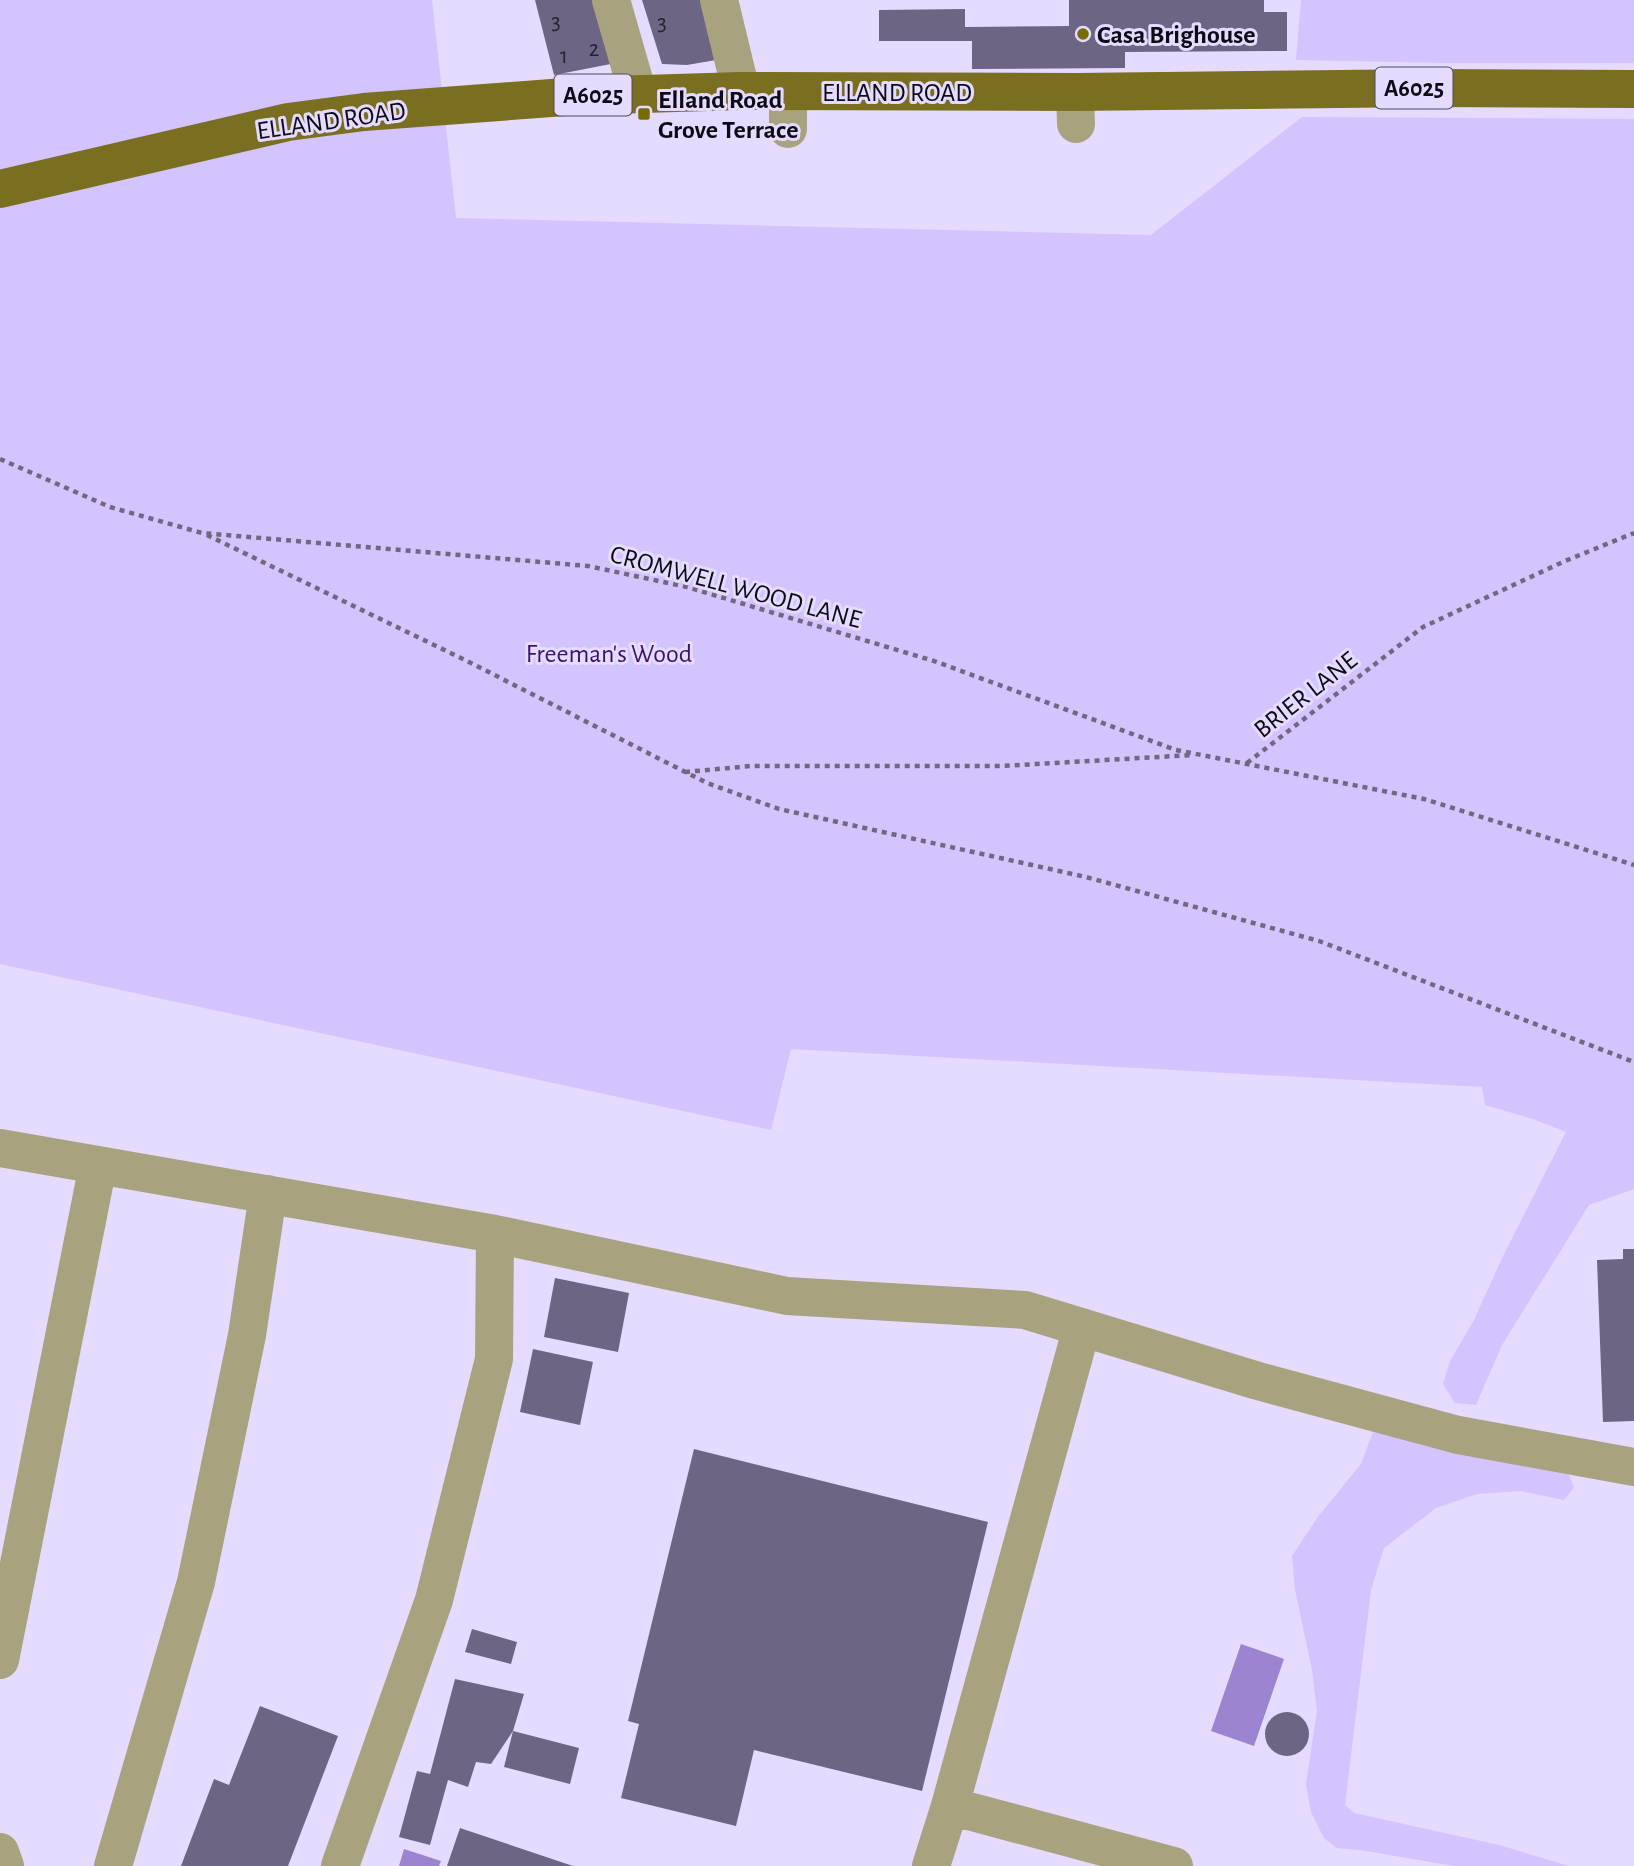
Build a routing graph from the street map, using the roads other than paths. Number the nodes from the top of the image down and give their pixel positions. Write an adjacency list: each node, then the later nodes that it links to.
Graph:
1 (611, 0): 5 (lane)
2 (719, 0): 4 (lane)
3 (1634, 89): 4 (main road, ELLAND ROAD / A6025)
4 (741, 91): 5 (main road, ELLAND ROAD / A6025)
5 (638, 94): 6 (main road, ELLAND ROAD / A6025)
6 (0, 189)
7 (0, 1147): 8 (lane)
8 (98, 1165): 9 (lane); 13 (lane)
9 (268, 1195): 10 (lane); 17 (lane)
10 (495, 1234): 11 (lane); 18 (lane)
11 (1083, 1327): 12 (lane); 14 (lane)
12 (1634, 1467)
13 (0, 1660)
14 (950, 1806): 19 (lane); 20 (lane)
15 (0, 1852): 16 (lane)
16 (5, 1866)
17 (113, 1866)
18 (340, 1866)
19 (931, 1866)
20 (1174, 1866)

